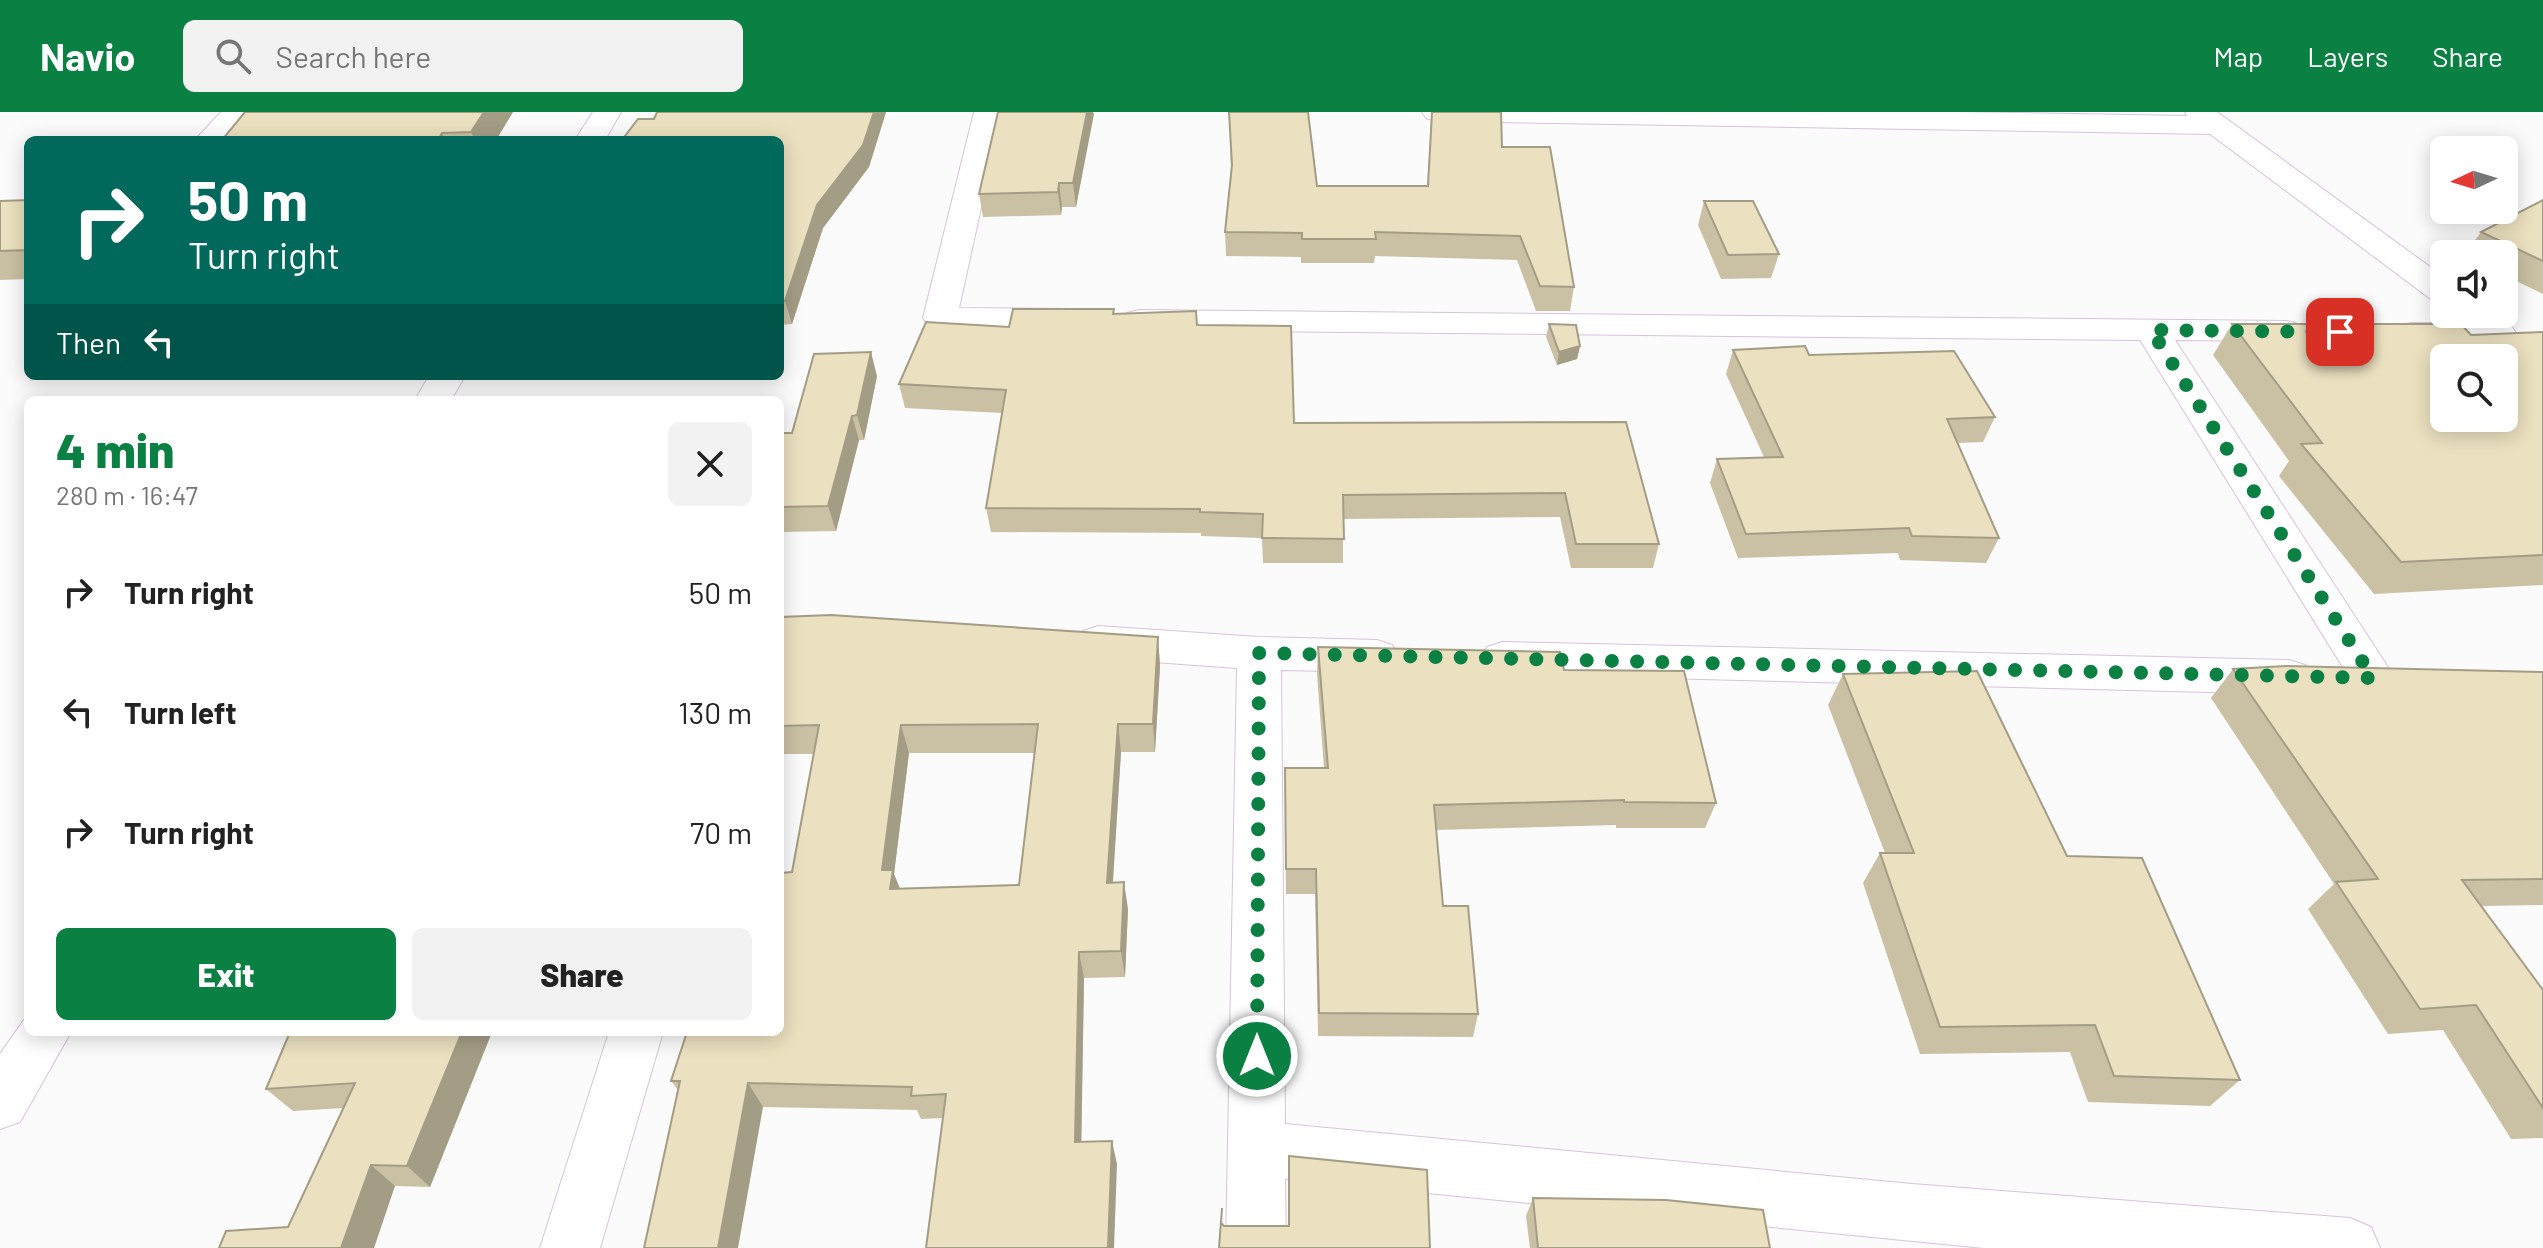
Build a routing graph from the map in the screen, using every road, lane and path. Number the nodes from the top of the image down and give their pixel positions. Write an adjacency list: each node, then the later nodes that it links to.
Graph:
1 (237, 112): 6 (street)
2 (607, 112): 7 (street)
3 (988, 112): 10 (street)
4 (1436, 112): 5 (street)
5 (2208, 118): 8 (street)
6 (214, 136)
7 (592, 136)
8 (2430, 283)
9 (2492, 328): 12 (street)
10 (2151, 330): 11 (street); 17 (street)
11 (2325, 332)
12 (2372, 332)
13 (1051, 639): 14 (street)
14 (1259, 653): 15 (street); 22 (street)
15 (1418, 657)
16 (1466, 658): 17 (street)
17 (2373, 678): 18 (street)
18 (2419, 679)
19 (42, 1036): 21 (street)
20 (635, 1036): 24 (street)
21 (0, 1103)
22 (1256, 1149): 23 (street); 25 (street)
23 (1917, 1230): 26 (street)
24 (570, 1248)
25 (1256, 1248)
26 (2350, 1248)

